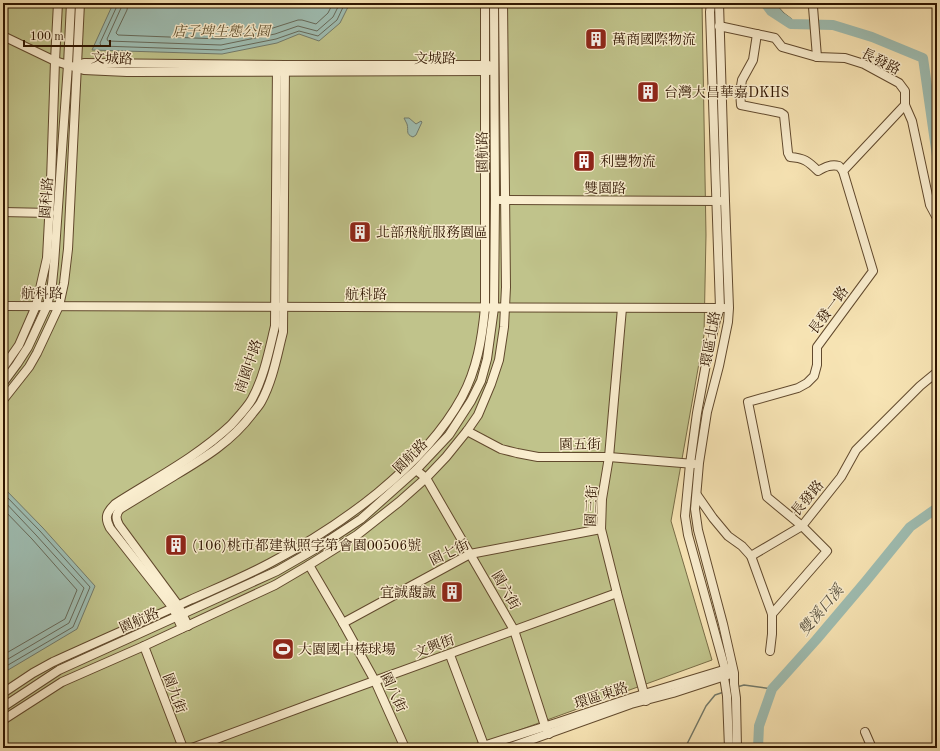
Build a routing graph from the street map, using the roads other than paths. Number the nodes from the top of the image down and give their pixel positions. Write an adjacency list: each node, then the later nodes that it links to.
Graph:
1 (58, 3): 14 (street)
2 (70, 3): 15 (street, 園科路)
3 (80, 3): 16 (street)
4 (485, 3): 18 (street)
5 (494, 3): 18 (street, 園航路)
6 (503, 3): 19 (street)
7 (711, 3): 25 (street, 環區北路)
8 (719, 3): 10 (street, 環區北路)
9 (812, 5): 13 (street)
10 (719, 26): 11 (street, 長發路); 25 (street, 環區北路)
11 (757, 34): 13 (street, 長發路); 21 (street)
12 (3, 36): 14 (street)
13 (817, 57): 20 (street, 長發路)
14 (54, 61): 15 (street); 27 (street)
15 (68, 65): 16 (street); 31 (street, 園科路)
16 (76, 68): 17 (street, 文城路); 32 (street)
17 (281, 68): 18 (street, 文城路); 33 (street, 南園中路); 34 (street, 南園中路)
18 (489, 68): 19 (street, 文城路); 22 (street); 23 (street, 園航路)
19 (503, 68): 24 (street)
20 (905, 105): 21 (street); 28 (street, 長發路)
21 (843, 171): 52 (street, 長發一路)
22 (485, 200): 23 (street, 雙園路); 35 (street)
23 (495, 200): 24 (street, 雙園路); 36 (street, 園航路)
24 (505, 200): 25 (street, 雙園路); 37 (street)
25 (720, 201): 39 (street, 環區北路); 40 (street, 環區北路)
26 (3, 212): 27 (street)
27 (50, 213): 30 (street)
28 (937, 218)
29 (3, 306): 30 (street, 航科路)
30 (36, 306): 31 (street, 航科路); 41 (street)
31 (47, 306): 32 (street, 航科路); 43 (street, 園科路)
32 (59, 306): 33 (street, 航科路); 44 (street)
33 (275, 307): 34 (street, 航科路); 58 (street, 南園中路)
34 (284, 307): 35 (street, 航科路); 58 (street, 南園中路)
35 (485, 308): 36 (street, 航科路); 58 (street)
36 (494, 308): 37 (street, 航科路); 49 (street, 園航路)
37 (505, 308): 38 (street, 航科路); 45 (street)
38 (622, 308): 39 (street, 航科路); 46 (street, 園三街)
39 (720, 308): 40 (street, 航科路); 48 (street, 環區北路)
40 (729, 308): 47 (street, 環區北路)
41 (3, 368)
42 (937, 372): 52 (street, 長發路)
43 (3, 383)
44 (3, 400)
45 (467, 431): 46 (street, 園五街); 50 (street)
46 (609, 456): 48 (street, 園五街); 53 (street, 園三街)
47 (699, 463): 48 (street, 園五街); 51 (street, 環區北路)
48 (690, 464): 67 (street, 環區北路)
49 (416, 470): 50 (street, 園六街); 60 (street, 園航路)
50 (426, 478): 54 (street, 園六街); 56 (street)
51 (697, 494): 55 (street); 67 (street, 環區北路)
52 (802, 526): 55 (street, 長發路); 59 (street, 長發一路)
53 (601, 529): 54 (street, 園七街); 57 (street, 園三街)
54 (470, 554): 61 (street, 園七街); 63 (street, 園六街)
55 (751, 556): 59 (street)
56 (308, 565): 61 (street, 園八街); 62 (street)
57 (617, 594): 63 (street, 文興街); 70 (street, 園三街)
58 (175, 607): 60 (street, 南園中路); 69 (street)
59 (772, 614): 65 (street)
60 (180, 616): 62 (street, 南園中路); 71 (street, 園航路)
61 (343, 623): 68 (street, 園八街)
62 (185, 627): 64 (street)
63 (514, 630): 66 (street, 文興街); 73 (street, 園六街)
64 (144, 646): 72 (street); 76 (street, 園九街)
65 (770, 651)
66 (450, 654): 68 (street, 文興街); 75 (street)
67 (729, 671): 70 (street, 環區東路); 80 (street); 81 (street)
68 (375, 681): 77 (street, 文興街); 78 (street, 園八街)
69 (3, 694)
70 (645, 698): 73 (street, 環區東路)
71 (3, 707)
72 (3, 720)
73 (547, 730): 75 (street, 環區東路); 79 (street, 環區東路)
74 (865, 732): 82 (street)
75 (482, 747)
76 (182, 748)
77 (192, 748)
78 (405, 748)
79 (508, 748)
80 (729, 748)
81 (737, 748)
82 (872, 748)

